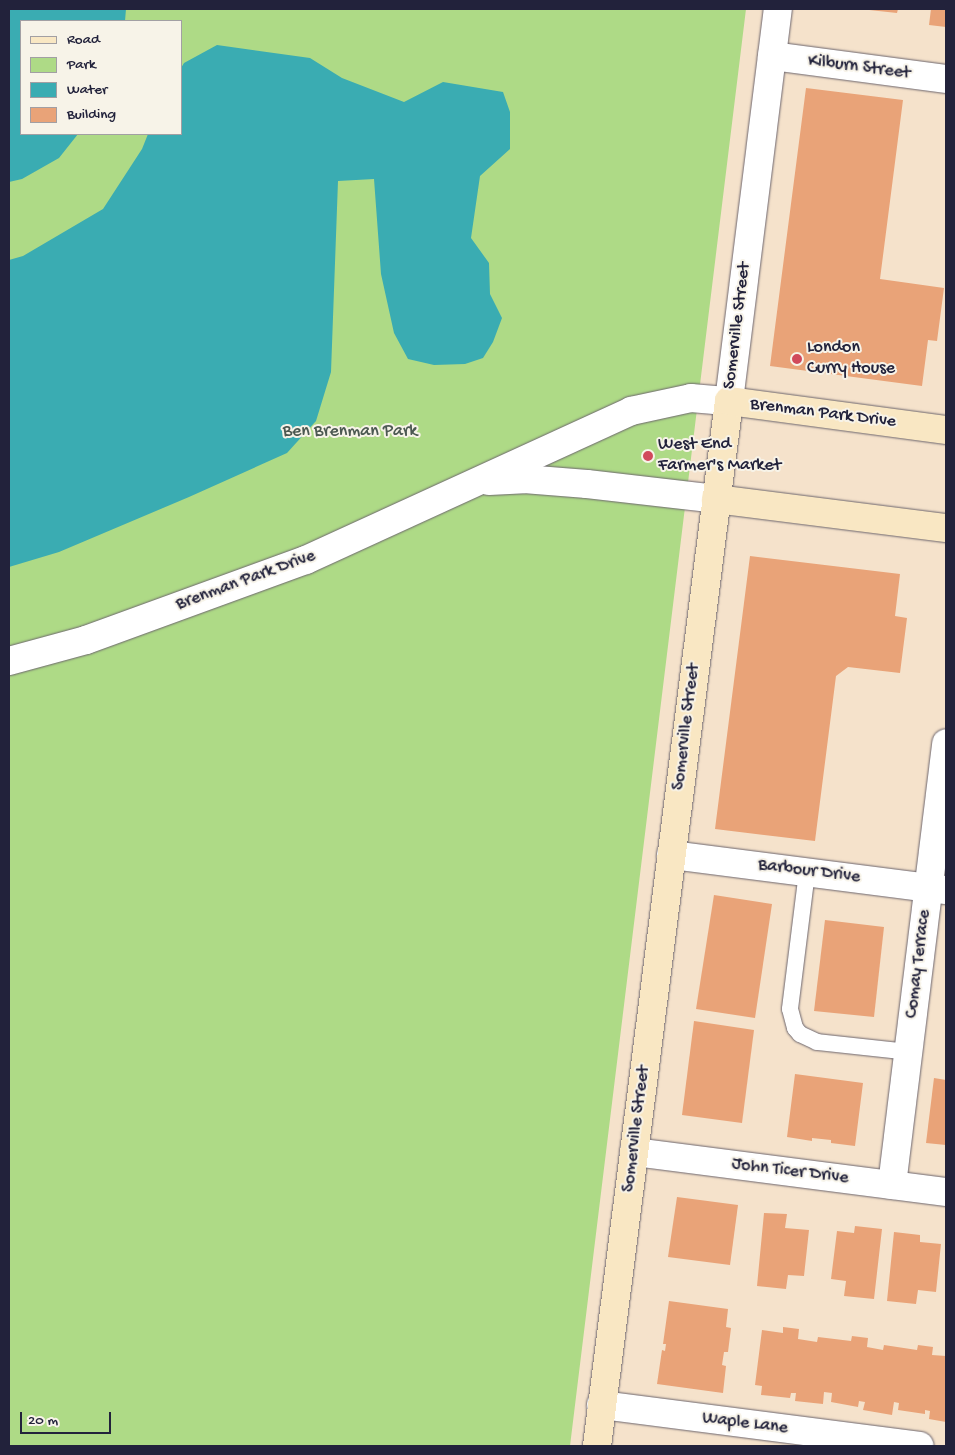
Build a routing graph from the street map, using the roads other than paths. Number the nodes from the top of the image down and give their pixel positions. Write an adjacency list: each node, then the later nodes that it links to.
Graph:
1 (778, 9): 2 (street, Somerville Street)
2 (772, 56): 3 (street, Kilburn Street); 4 (street, Somerville Street)
3 (946, 78)
4 (729, 401): 5 (street, Brenman Park Drive); 6 (street, Brenman Park Drive); 7 (street, Somerville Street)
5 (946, 430)
6 (476, 482): 7 (street, Brenman Park Drive); 9 (street, Brenman Park Drive)
7 (716, 499): 8 (street, Brenman Park Drive); 11 (street, Somerville Street)
8 (946, 528)
9 (9, 661)
10 (946, 743): 13 (street, Comay Terrace)
11 (671, 855): 12 (street, Barbour Drive); 15 (street, Somerville Street)
12 (806, 872): 13 (street, Barbour Drive); 14 (lane)
13 (937, 888): 14 (street, Comay Terrace)
14 (908, 1052): 16 (street, Comay Terrace)
15 (634, 1152): 16 (street, John Ticer Drive); 18 (street, Somerville Street)
16 (892, 1185): 17 (street, John Ticer Drive)
17 (946, 1192)
18 (601, 1405): 19 (street, Waple Lane); 20 (street, Somerville Street)
19 (771, 1437): 21 (street, Waple Lane)
20 (597, 1446)
21 (919, 1446)

